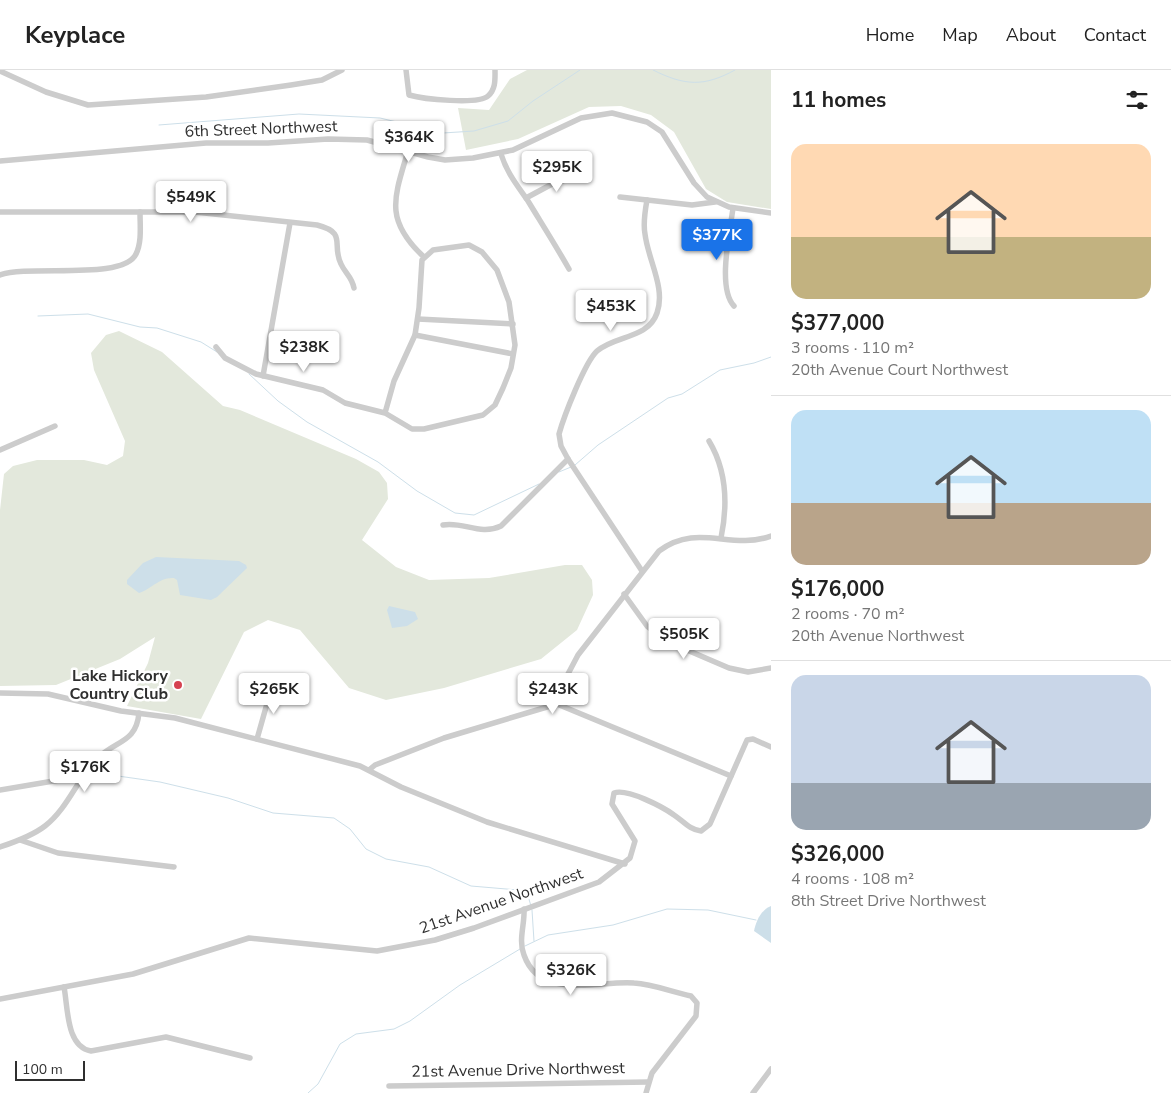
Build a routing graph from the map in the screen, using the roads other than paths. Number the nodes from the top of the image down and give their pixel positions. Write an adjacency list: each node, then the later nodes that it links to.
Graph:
1 (342, 70): 4 (street)
2 (406, 70): 3 (street)
3 (495, 70)
4 (0, 71)
5 (408, 151): 6 (street, 6th Street Northwest); 7 (street, 6th Street Northwest); 18 (street)
6 (501, 154): 10 (street); 12 (street, 6th Street Northwest)
7 (0, 161)
8 (583, 175): 10 (street)
9 (620, 197): 11 (street)
10 (526, 198): 19 (street)
11 (647, 200): 12 (street); 33 (street)
12 (715, 202): 13 (street, 6th Street Northwest)
13 (733, 208): 16 (street, 6th Street Northwest); 22 (street)
14 (0, 212): 15 (street)
15 (140, 212): 17 (street); 20 (street)
16 (771, 213)
17 (290, 223): 21 (street); 28 (street)
18 (424, 257): 23 (street); 24 (street)
19 (569, 269)
20 (0, 275)
21 (354, 288)
22 (734, 306)
23 (418, 319): 24 (street); 25 (street)
24 (513, 324): 27 (street)
25 (415, 335): 27 (street); 29 (street)
26 (216, 347): 28 (street)
27 (513, 354): 29 (street)
28 (263, 376): 29 (street)
29 (385, 413)
30 (55, 426): 32 (street)
31 (709, 441): 36 (street)
32 (0, 450)
33 (568, 459): 34 (street); 37 (street)
34 (442, 525)
35 (771, 536): 36 (street)
36 (721, 538): 37 (street)
37 (642, 571): 38 (street)
38 (624, 594): 39 (street); 42 (street)
39 (771, 668)
40 (272, 686): 44 (street)
41 (0, 694): 43 (street)
42 (555, 704): 46 (street); 48 (street)
43 (139, 713): 44 (street); 47 (street)
44 (257, 739): 46 (street)
45 (771, 747): 48 (street)
46 (369, 770): 52 (street)
47 (83, 776): 49 (street); 50 (street)
48 (730, 776): 52 (street)
49 (0, 790)
50 (20, 840): 51 (street); 53 (street)
51 (0, 847)
52 (624, 864): 54 (street, 21st Avenue Northwest)
53 (174, 867)
54 (524, 909): 55 (street, 21st Avenue Northwest); 59 (street)
55 (64, 987): 56 (street, 21st Avenue Northwest); 57 (street)
56 (0, 999)
57 (250, 1058)
58 (771, 1069): 62 (street)
59 (648, 1082): 60 (street, 21st Avenue Drive Northwest); 61 (street)
60 (389, 1086)
61 (646, 1093)
62 (753, 1093)

